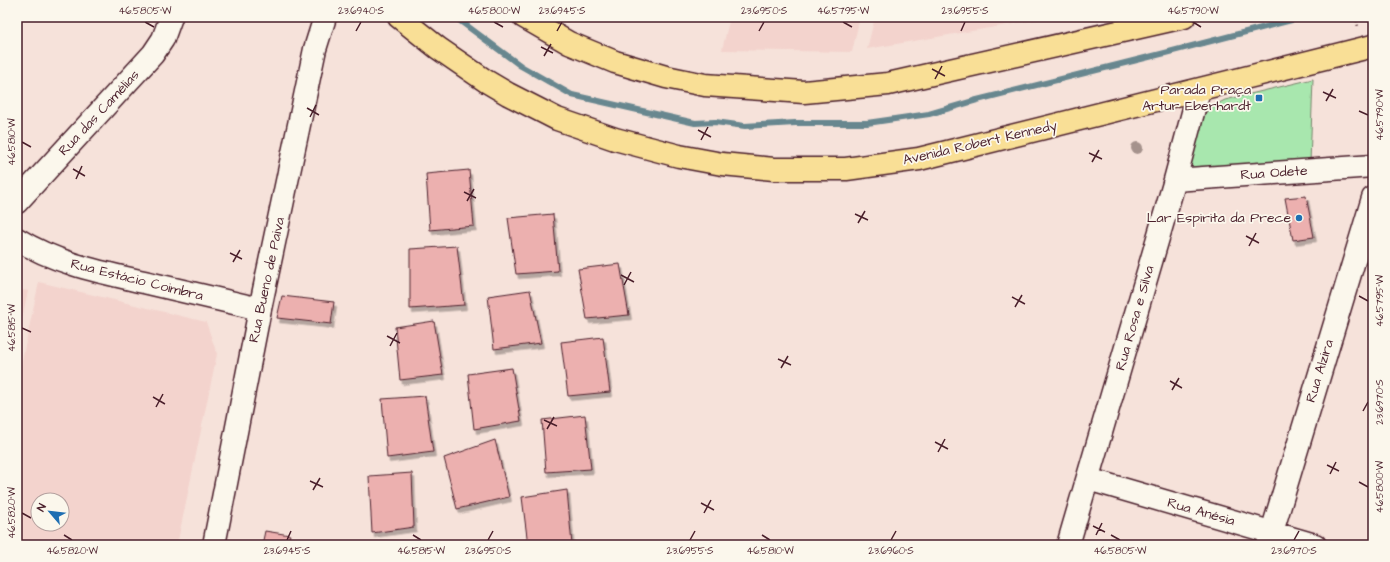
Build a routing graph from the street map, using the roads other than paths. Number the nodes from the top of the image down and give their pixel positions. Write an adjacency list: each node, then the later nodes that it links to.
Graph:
1 (171, 17): 11 (street, Rua das Camélias)
2 (324, 17): 13 (street, Rua Bueno de Paiva)
3 (399, 17): 7 (main road, Avenida Robert Kennedy)
4 (524, 17): 5 (main road)
5 (1184, 17)
6 (1373, 46): 7 (main road, Avenida Robert Kennedy)
7 (1199, 90): 9 (street, Rua Rosa e Silva)
8 (1373, 166): 9 (street, Rua Odete)
9 (1175, 180): 14 (street, Rua Rosa e Silva)
10 (1373, 198): 15 (street, Rua Alzira)
11 (17, 202)
12 (17, 239): 13 (street, Rua Estácio Coimbra)
13 (260, 309): 16 (street, Rua Bueno de Paiva)
14 (1088, 478): 15 (street, Rua Anésia); 17 (street, Rua Rosa e Silva)
15 (1269, 538): 18 (street, Rua Anésia)
16 (214, 545)
17 (1068, 545)
18 (1315, 545)

